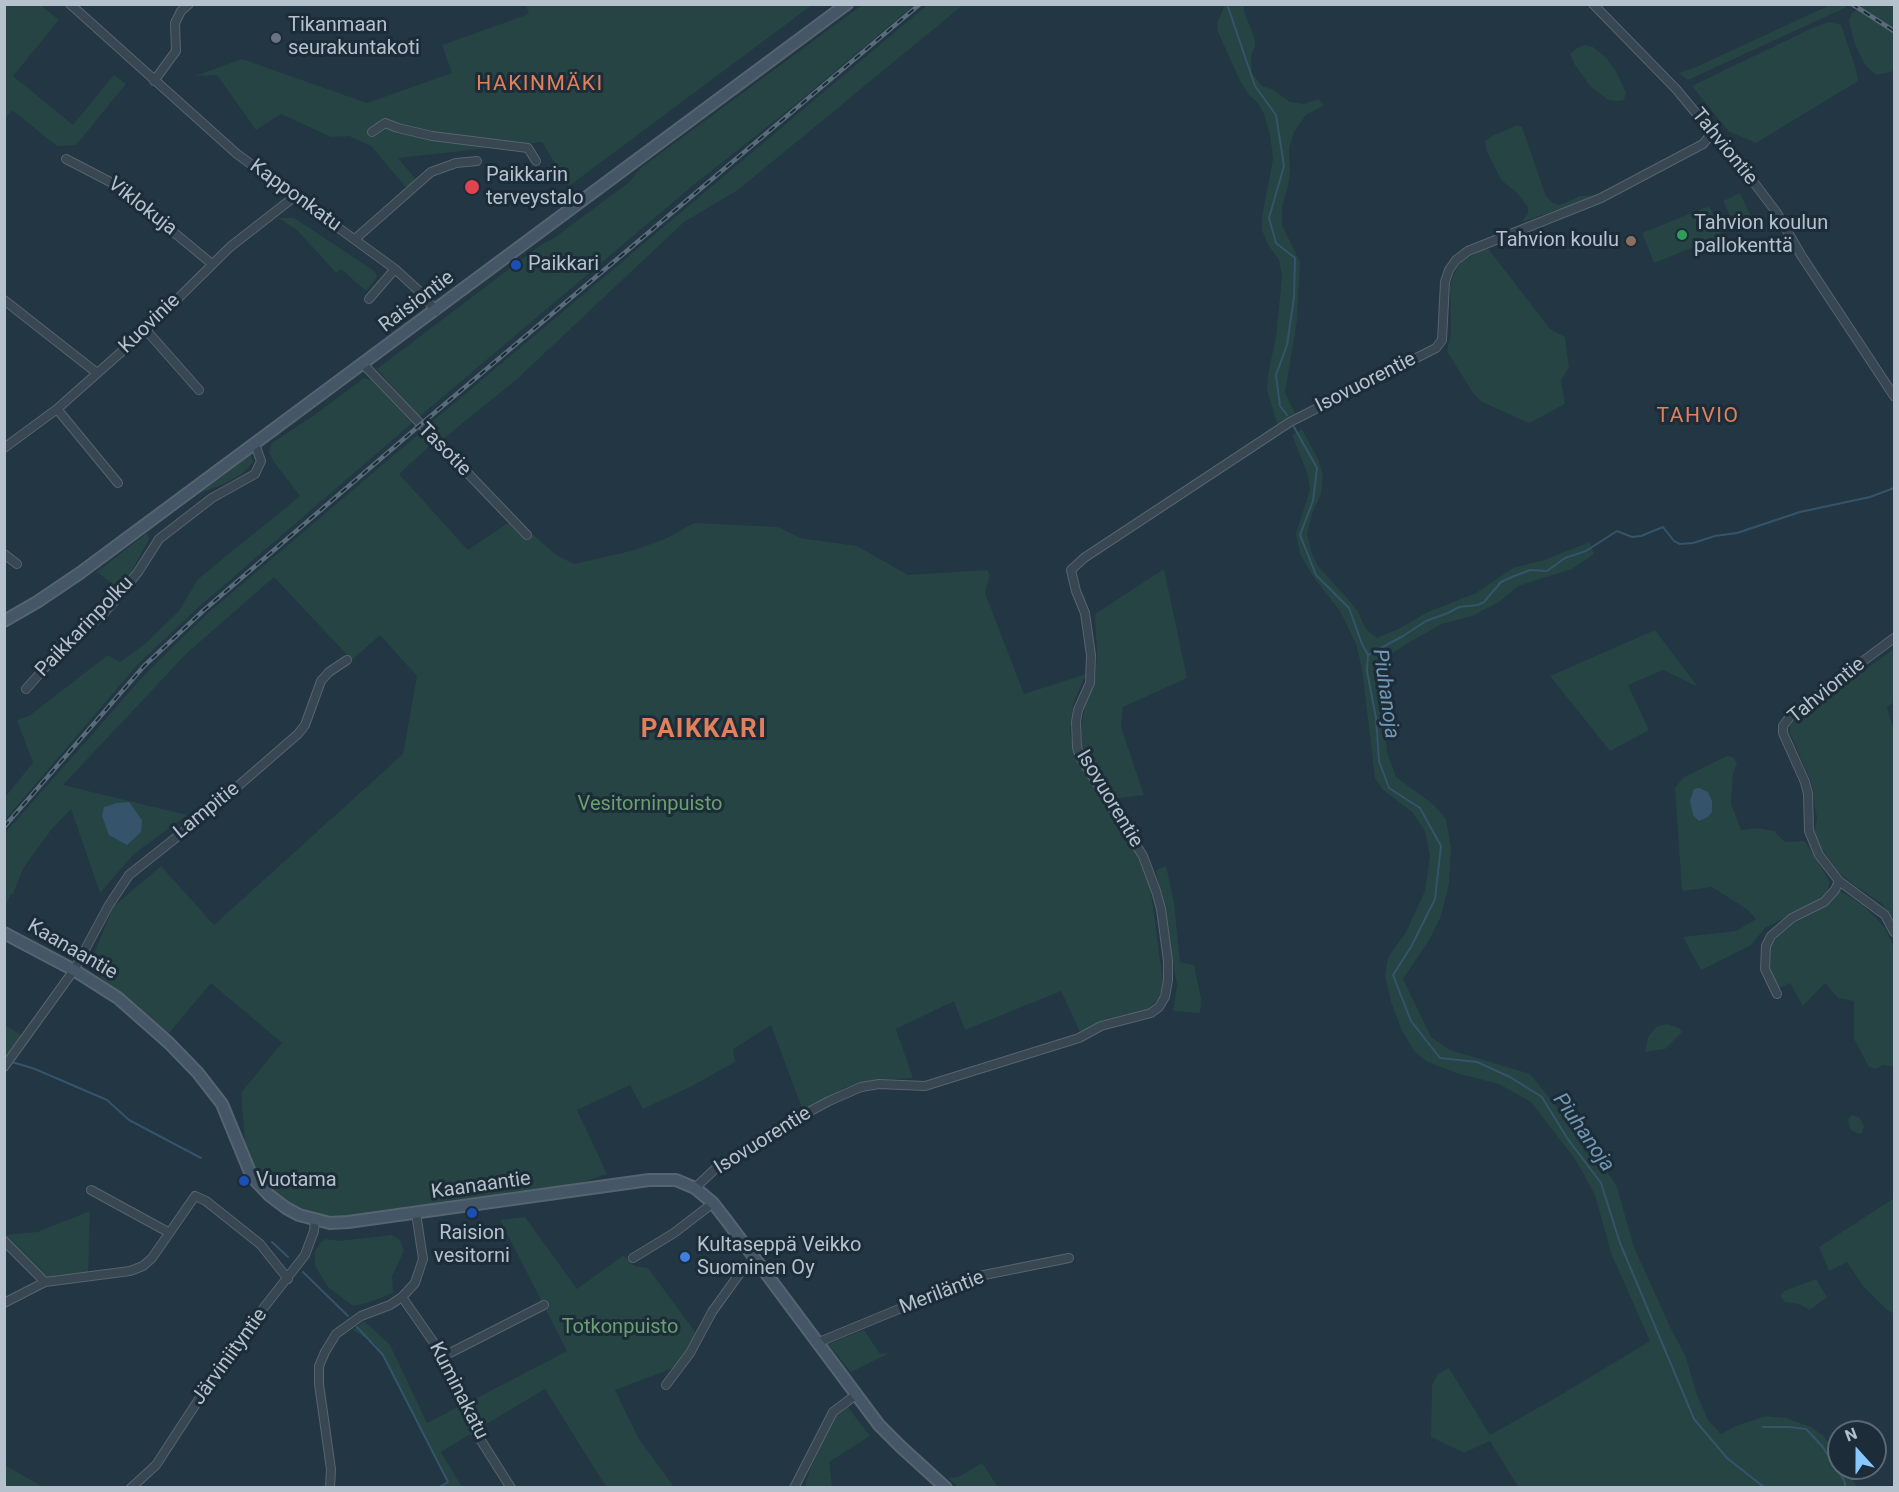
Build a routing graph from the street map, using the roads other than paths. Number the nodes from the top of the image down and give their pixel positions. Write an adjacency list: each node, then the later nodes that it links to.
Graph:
1 (70, 4): 5 (street, Kapponkatu)
2 (189, 4): 5 (street)
3 (847, 4): 17 (street, Raisiontie)
4 (1593, 4): 7 (street, Tahviontie)
5 (154, 81): 11 (street, Kapponkatu)
6 (372, 132): 10 (street)
7 (1713, 132): 22 (street, Tahviontie); 40 (street, Isovuorentie)
8 (66, 159): 13 (street, Viklokuja)
9 (477, 161): 12 (street)
10 (536, 161)
11 (294, 197): 12 (street, Kapponkatu); 13 (street, Kuovinie)
12 (355, 239): 14 (street, Kapponkatu)
13 (212, 264): 18 (street, Kuovinie)
14 (395, 269): 15 (street); 17 (street, Kapponkatu)
15 (369, 299)
16 (4, 300): 20 (street)
17 (436, 310): 19 (street, Raisiontie)
18 (146, 330): 20 (street, Kuovinie); 21 (street)
19 (363, 364): 24 (street, Raisiontie); 27 (street, Tasotie)
20 (98, 373): 23 (street, Kuovinie)
21 (199, 390)
22 (1894, 396)
23 (57, 409): 25 (street, Kuovinie); 26 (street)
24 (255, 444): 30 (street, Raisiontie); 33 (street, Paikkarinpolku)
25 (4, 448)
26 (118, 483)
27 (527, 535)
28 (4, 554): 29 (street)
29 (17, 564)
30 (4, 621)
31 (1894, 638): 34 (street, Tahviontie)
32 (347, 660): 37 (street, Lampitie)
33 (26, 689)
34 (1839, 881): 35 (street, Tahviontie); 38 (street)
35 (1894, 932)
36 (4, 933): 37 (street, Kaanaantie)
37 (74, 970): 39 (street, Lampitie); 44 (street, Kaanaantie)
38 (1777, 994)
39 (4, 1067)
40 (695, 1188): 42 (street, Kaanaantie); 43 (street, Kaanaantie)
41 (91, 1190): 45 (street)
42 (713, 1203): 47 (street); 49 (street, Kaanaantie)
43 (416, 1213): 44 (street, Kaanaantie); 52 (street)
44 (315, 1220): 50 (street, Järviniityntie)
45 (168, 1232): 50 (street); 51 (street)
46 (4, 1241): 51 (street)
47 (633, 1258)
48 (1069, 1258): 55 (street, Meriläntie)
49 (757, 1261): 55 (street, Kaanaantie); 57 (street)
50 (288, 1279): 59 (street, Järviniityntie)
51 (45, 1282): 53 (street)
52 (402, 1297): 56 (street, Kuminakatu); 60 (street)
53 (4, 1303)
54 (544, 1305): 56 (street)
55 (819, 1342): 58 (street, Kaanaantie)
56 (442, 1356): 61 (street, Kuminakatu)
57 (666, 1385)
58 (857, 1394): 62 (street); 63 (street, Kaanaantie)
59 (131, 1488)
60 (330, 1488)
61 (511, 1488)
62 (794, 1488)
63 (946, 1488)

